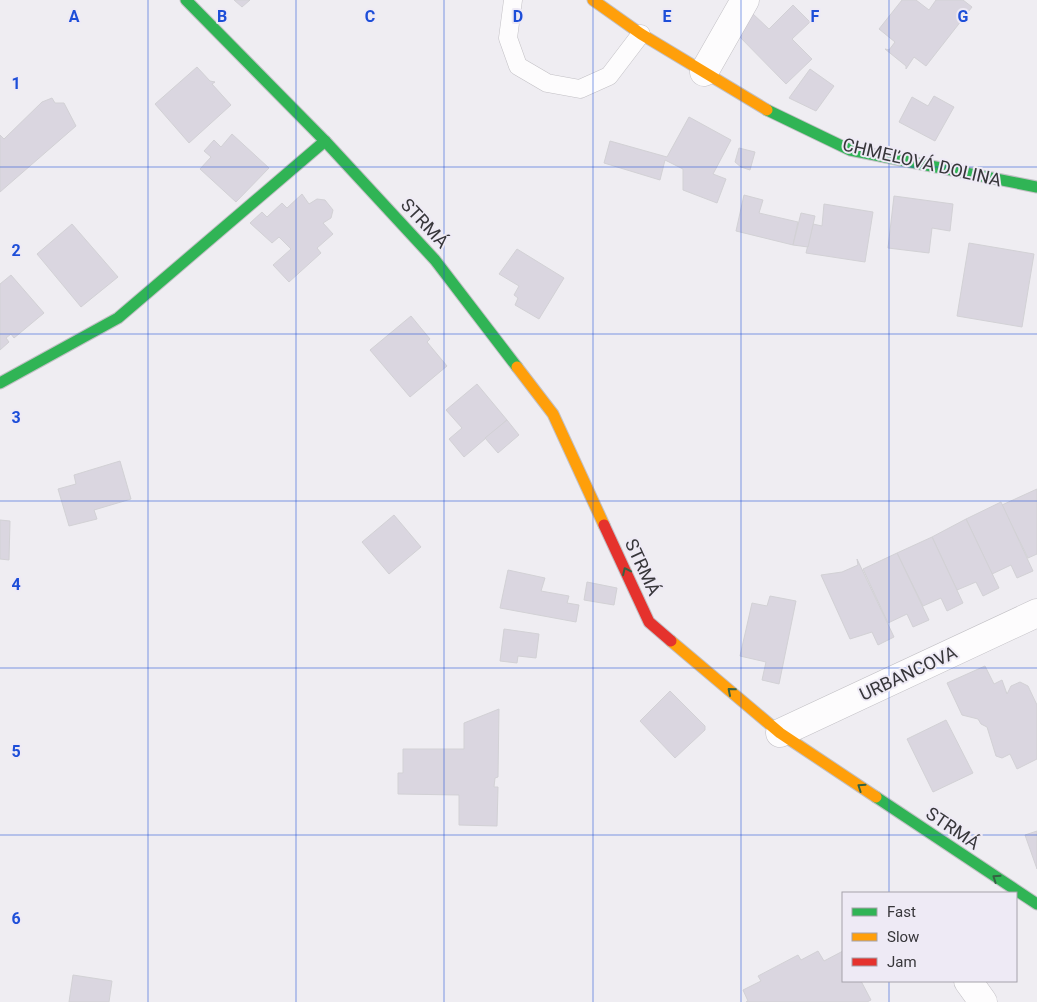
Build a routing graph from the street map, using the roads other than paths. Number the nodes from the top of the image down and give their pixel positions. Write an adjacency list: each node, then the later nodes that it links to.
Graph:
1 (186, 0): 7 (street, STRMÁ)
2 (513, 0): 5 (lane)
3 (593, 0): 5 (street, CHMEĽOVÁ DOLINA)
4 (745, 0): 6 (street)
5 (641, 34): 6 (street, CHMEĽOVÁ DOLINA)
6 (704, 72): 8 (street, CHMEĽOVÁ DOLINA)
7 (325, 141): 9 (street); 11 (street, STRMÁ, one-way to 7)
8 (1037, 187)
9 (0, 383)
10 (1037, 613): 11 (street, URBANCOVA)
11 (780, 733): 12 (street, STRMÁ, one-way to 11)
12 (1013, 892)
13 (969, 982): 14 (street)
14 (983, 1002)

